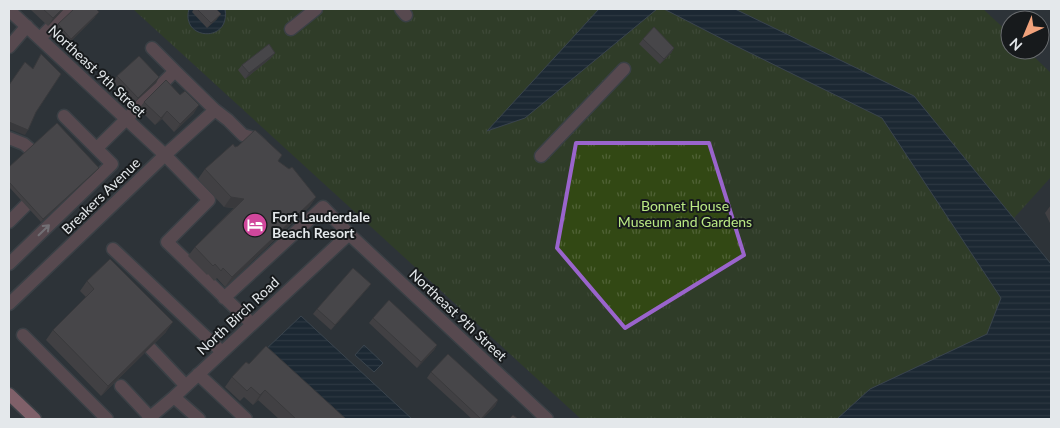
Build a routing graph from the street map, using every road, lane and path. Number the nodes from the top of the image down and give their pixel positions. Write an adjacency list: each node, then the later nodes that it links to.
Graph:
1 (69, 9): 6 (street)
2 (316, 9): 5 (street)
3 (9, 10): 4 (street, Northeast 9th Street)
4 (27, 26): 6 (street, Northeast 9th Street); 7 (street)
5 (291, 29)
6 (40, 38): 13 (street, Northeast 9th Street)
7 (9, 46)
8 (152, 48): 10 (street)
9 (624, 69): 19 (street)
10 (175, 71): 11 (street); 13 (street)
11 (215, 110): 18 (street, Breakers Avenue); 20 (street)
12 (64, 116): 15 (street)
13 (125, 118): 15 (street); 18 (street, Northeast 9th Street)
14 (9, 138): 16 (street)
15 (94, 145): 17 (street); 27 (street, one-way to 15)
16 (30, 149)
17 (80, 152)
18 (165, 155): 28 (street, Northeast 9th Street); 29 (street, Breakers Avenue)
19 (541, 156)
20 (274, 157)
21 (312, 195): 23 (street, Northeast 9th Street)
22 (26, 205): 24 (street)
23 (323, 207): 25 (street, Northeast 9th Street); 28 (street)
24 (9, 222)
25 (349, 234): 30 (street, North Birch Road); 44 (street, Northeast 9th Street)
26 (113, 249): 33 (street)
27 (9, 264)
28 (224, 298): 30 (street)
29 (9, 304)
30 (252, 324): 33 (street, North Birch Road)
31 (23, 335): 41 (street)
32 (151, 349): 36 (street)
33 (222, 352): 34 (street, North Birch Road)
34 (198, 374): 36 (street, North Birch Road); 43 (street)
35 (121, 386): 39 (street)
36 (186, 386): 38 (street, North Birch Road)
37 (9, 394): 40 (main road)
38 (174, 396): 39 (street, North Birch Road); 42 (street)
39 (149, 418)
40 (35, 419)
41 (107, 419)
42 (198, 419)
43 (246, 419)
44 (547, 419)

